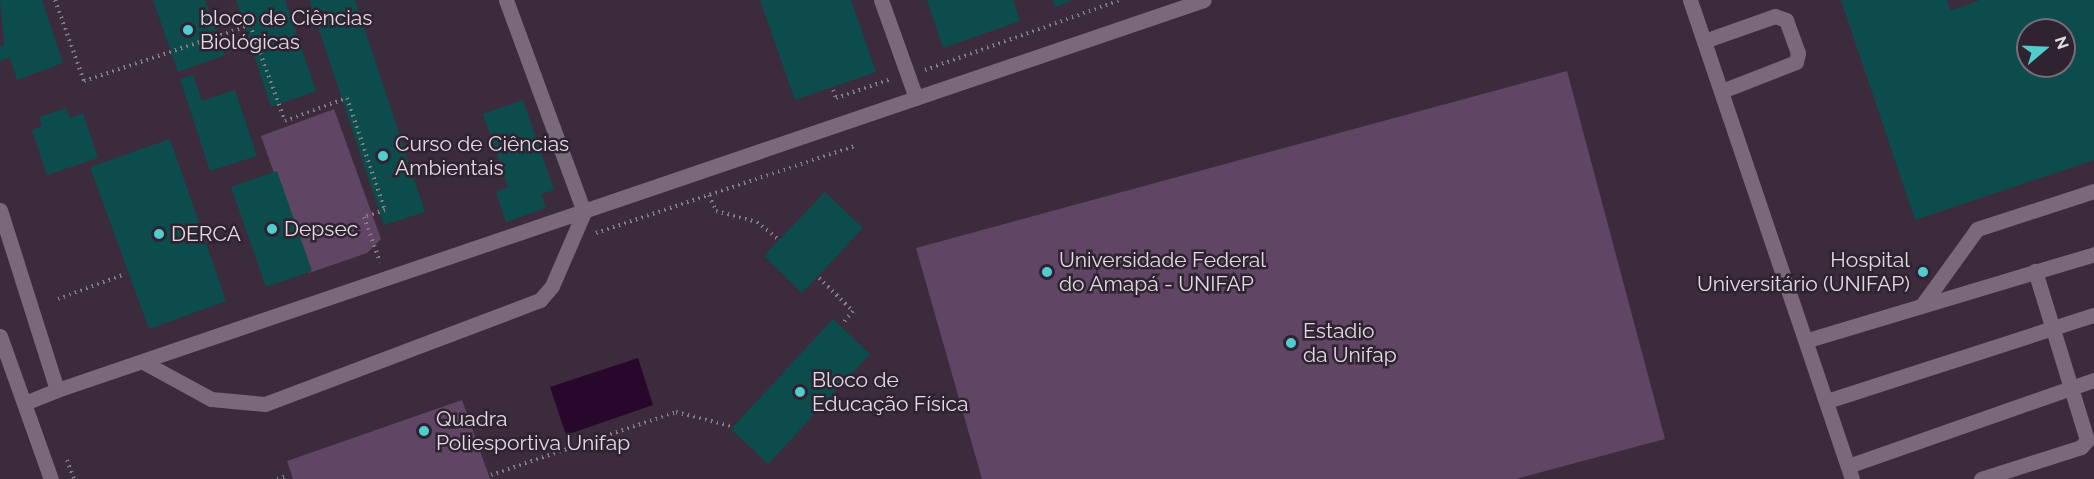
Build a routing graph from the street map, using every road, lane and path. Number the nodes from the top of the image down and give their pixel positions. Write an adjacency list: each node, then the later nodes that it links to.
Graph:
1 (55, 0): 21 (path)
2 (506, 0): 17 (street)
3 (881, 0): 12 (street)
4 (1121, 0): 8 (path)
5 (1204, 0): 12 (street)
6 (1690, 0): 7 (street)
7 (1704, 41): 11 (street); 11 (street)
8 (925, 70)
9 (892, 79): 10 (path)
10 (833, 90)
11 (1722, 91): 31 (street)
12 (916, 98): 17 (street)
13 (857, 145): 15 (path)
14 (2094, 191): 26 (street)
15 (709, 195): 18 (path); 19 (path)
16 (0, 210): 36 (street)
17 (584, 212): 32 (street); 32 (street)
18 (596, 233)
19 (779, 240)
20 (2094, 254): 22 (street)
21 (381, 263)
22 (2035, 271): 26 (street); 29 (street)
23 (124, 274): 25 (path)
24 (819, 278): 28 (path)
25 (58, 299)
26 (1923, 304): 31 (street)
27 (2094, 315): 29 (street)
28 (843, 323)
29 (2052, 329): 35 (street); 37 (street)
30 (0, 336): 33 (street)
31 (1808, 340): 37 (street)
32 (145, 363): 36 (street)
33 (6, 373): 38 (street)
34 (2094, 380): 35 (street)
35 (2072, 388): 40 (street); 45 (street)
36 (57, 390): 38 (street)
37 (1827, 401): 40 (street)
38 (24, 403): 43 (street)
39 (731, 426): 41 (path)
40 (1850, 472)
41 (491, 475)
42 (287, 476): 44 (path)
43 (51, 479)
44 (277, 479)
45 (1981, 479)

